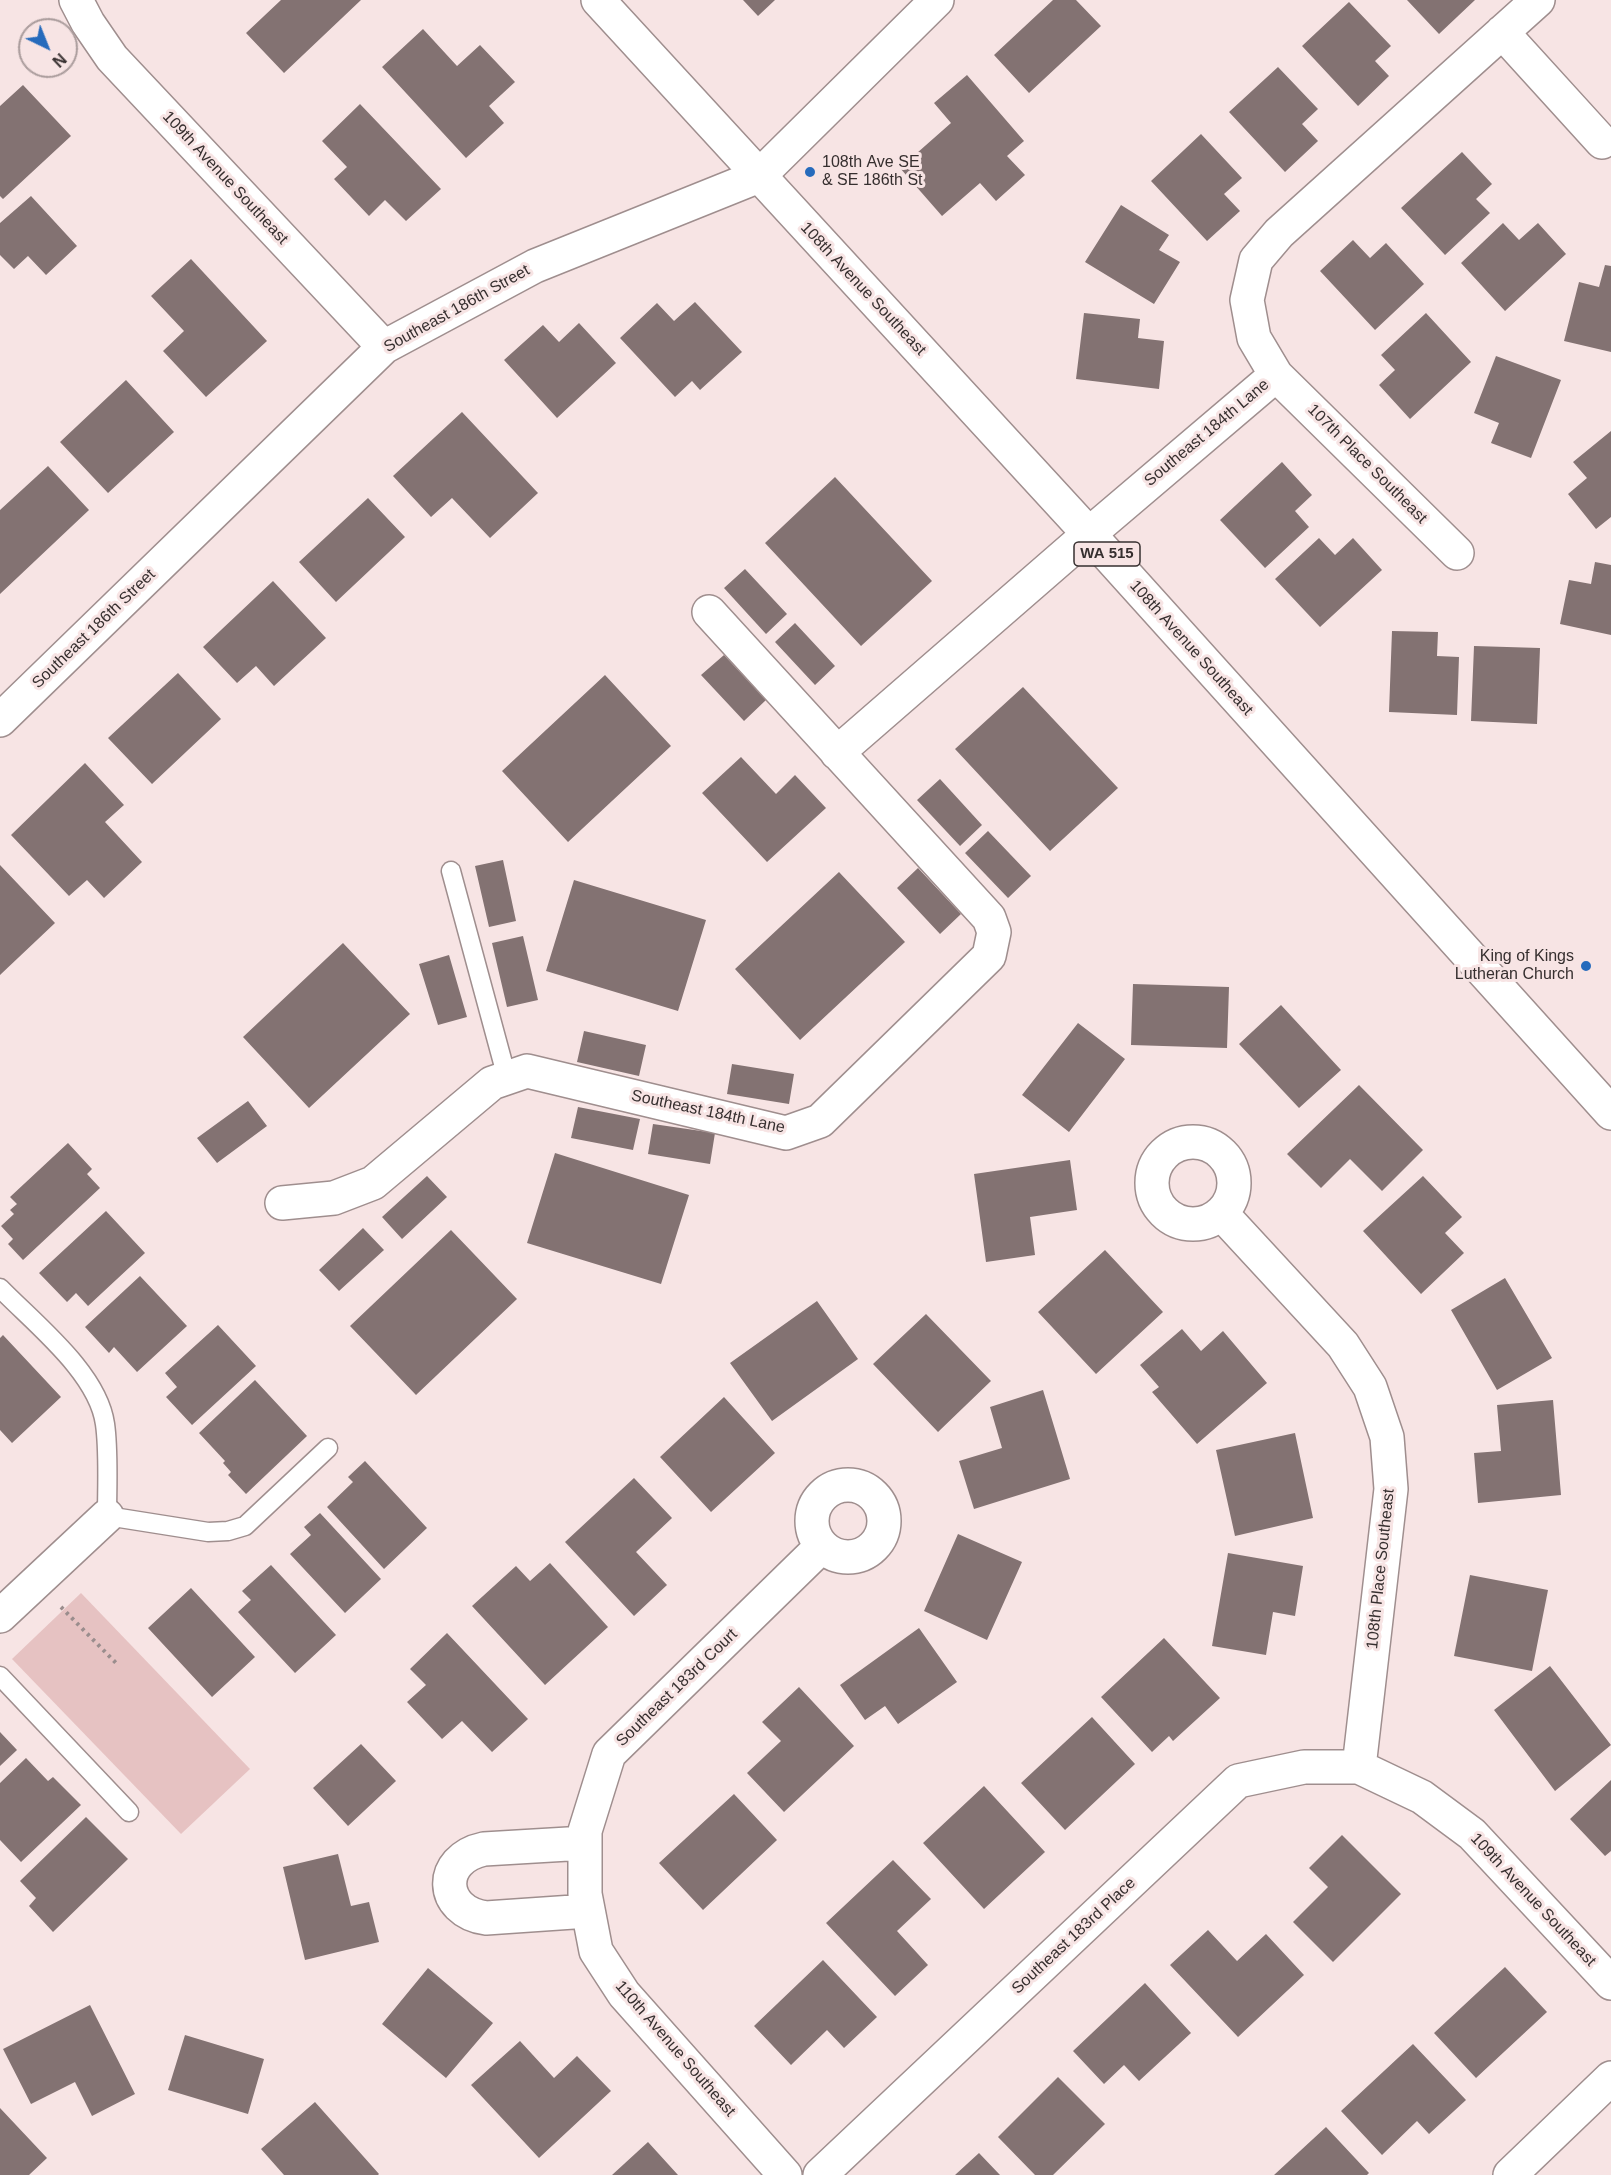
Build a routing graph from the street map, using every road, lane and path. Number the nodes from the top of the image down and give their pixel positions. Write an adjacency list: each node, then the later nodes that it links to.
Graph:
1 (76, 0): 8 (street, 109th Avenue Southeast)
2 (598, 0): 7 (street, 108th Avenue Southeast / WA 515)
3 (937, 0): 7 (street, Southeast 186th Street)
4 (1538, 0): 5 (street, Southeast 184th Lane)
5 (1502, 32): 6 (street); 9 (street, Southeast 184th Lane)
6 (1602, 142)
7 (759, 176): 8 (street, Southeast 186th Street); 10 (street, 108th Avenue Southeast / WA 515)
8 (384, 347): 13 (street, Southeast 186th Street)
9 (1276, 375): 10 (street, Southeast 184th Lane); 11 (street, 107th Place Southeast)
10 (1089, 534): 14 (street, Southeast 184th Lane); 17 (street, 108th Avenue Southeast / WA 515)
11 (1457, 553)
12 (709, 612): 14 (street, Southeast 184th Lane)
13 (0, 720)
14 (837, 753): 16 (street, Southeast 184th Lane)
15 (451, 870): 16 (lane)
16 (507, 1078): 18 (street, Southeast 184th Lane)
17 (1610, 1110)
18 (282, 1203)
19 (1221, 1214): 28 (street, 108th Place Southeast)
20 (0, 1288): 22 (lane)
21 (328, 1448): 22 (lane)
22 (107, 1516): 24 (street)
23 (822, 1546): 30 (street, Southeast 183rd Court)
24 (37, 1582): 25 (street); 26 (path)
25 (0, 1616)
26 (117, 1664)
27 (0, 1676): 29 (lane)
28 (1359, 1767): 32 (street, 109th Avenue Southeast); 35 (street, Southeast 183rd Place)
29 (129, 1812)
30 (585, 1843): 31 (street, Southeast 183rd Court); 31 (street)
31 (587, 1902): 34 (street, 110th Avenue Southeast)
32 (1611, 1983)
33 (1611, 2078): 36 (street)
34 (785, 2175)
35 (820, 2175)
36 (1510, 2175)

